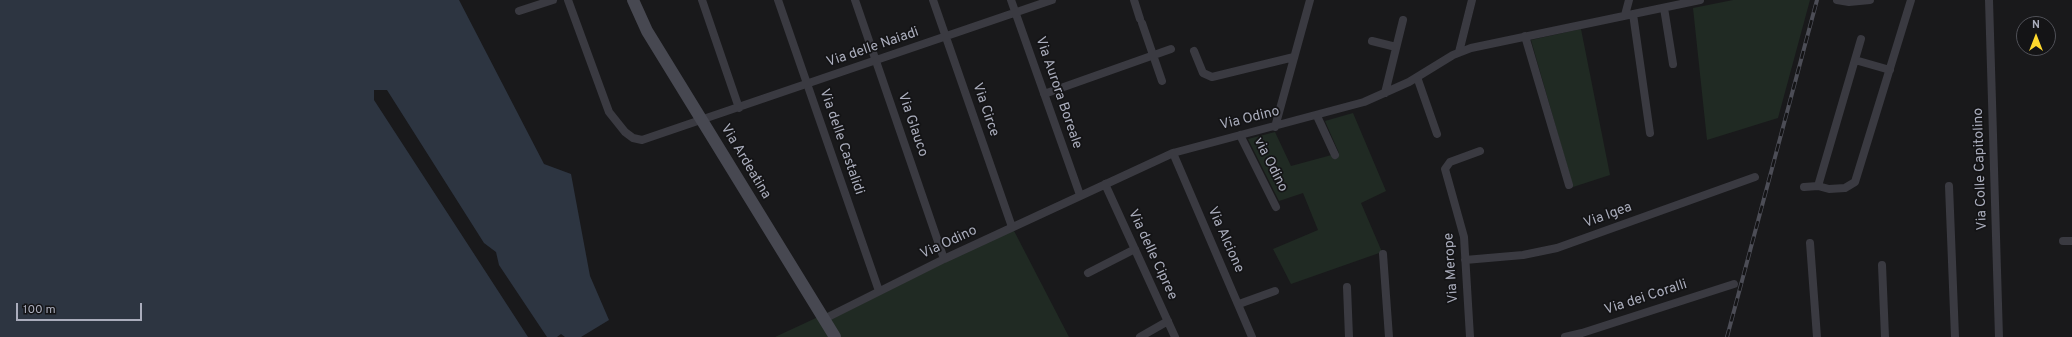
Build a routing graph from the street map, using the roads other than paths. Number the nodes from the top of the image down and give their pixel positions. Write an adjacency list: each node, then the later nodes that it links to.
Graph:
1 (553, 0): 20 (street)
2 (568, 0): 45 (street, Via delle Naiadi)
3 (633, 0): 45 (main road, Via Ardeatina)
4 (702, 0): 43 (street)
5 (778, 0): 40 (street, Via delle Castalidi)
6 (855, 0): 35 (street, Via Glauco)
7 (933, 0): 25 (street, Via Circe)
8 (1011, 0): 21 (street, Via Aurora Boreale)
9 (1052, 0): 21 (street, Via delle Naiadi)
10 (1134, 0): 32 (street)
11 (1310, 0): 33 (street)
12 (1472, 0): 31 (street)
13 (1629, 0): 22 (street)
14 (1700, 0): 19 (street, Via Odino)
15 (1836, 0): 16 (street)
16 (1870, 0)
17 (1911, 0): 37 (street)
18 (1989, 0): 89 (street, Via Colle Capitolino)
19 (1664, 8): 22 (street, Via Odino); 36 (street)
20 (519, 11)
21 (1016, 13): 25 (street, Via delle Naiadi); 42 (street, Via Aurora Boreale)
22 (1629, 14): 24 (street, Via Odino); 47 (street)
23 (1403, 20): 28 (street)
24 (1525, 36): 31 (street, Via Odino); 55 (street)
25 (946, 37): 35 (street, Via delle Naiadi); 61 (street, Via Circe)
26 (1861, 38): 34 (street)
27 (1372, 41): 28 (street)
28 (1396, 47): 41 (street)
29 (1171, 49): 32 (street)
30 (1194, 51): 33 (street)
31 (1459, 52): 38 (street, Via Odino)
32 (1153, 55): 39 (street); 42 (street)
33 (1294, 58): 46 (street)
34 (1855, 60): 37 (street); 56 (street)
35 (876, 61): 40 (street, Via delle Naiadi); 67 (street, Via Glauco)
36 (1673, 64)
37 (1890, 70): 56 (street)
38 (1417, 77): 41 (street, Via Odino); 48 (street)
39 (1162, 81)
40 (807, 84): 43 (street, Via delle Naiadi); 73 (street, Via delle Castalidi)
41 (1385, 93): 44 (street, Via Odino)
42 (1044, 94): 59 (street, Via Aurora Boreale)
43 (739, 108): 45 (street, Via delle Naiadi)
44 (1317, 116): 46 (street, Via Odino); 52 (street)
45 (702, 120): 76 (main road, Via Ardeatina)
46 (1275, 127): 49 (street, Via Odino)
47 (1650, 133)
48 (1437, 134)
49 (1240, 135): 51 (street, Via Odino); 60 (street, via Odino)
50 (1480, 151): 68 (street, Via Merope)
51 (1173, 153): 54 (street, Via Odino); 75 (street, Via Alcione)
52 (1336, 155)
53 (1755, 177): 68 (street, Via Igea)
54 (1105, 184): 59 (street, Via Odino); 65 (street, Via delle Cipree)
55 (1569, 185)
56 (1818, 186): 58 (street)
57 (1949, 186): 88 (street)
58 (1804, 187)
59 (1080, 195): 61 (street, Via Odino)
60 (1276, 207)
61 (1012, 228): 67 (street, Via Odino)
62 (2063, 241): 63 (street)
63 (2072, 241)
64 (1810, 243): 86 (street)
65 (1135, 249): 70 (street); 77 (street, Via delle Cipree)
66 (1383, 254): 83 (street)
67 (944, 259): 73 (street, Via Odino)
68 (1465, 260): 84 (street, Via Merope)
69 (1882, 265): 87 (street)
70 (1088, 273)
71 (1734, 284): 85 (street, Via dei Coralli)
72 (1346, 287): 82 (street)
73 (880, 291): 76 (street, Via Odino)
74 (1275, 291): 75 (street)
75 (1239, 304): 81 (street, Via Alcione)
76 (824, 319): 78 (main road, Via Ardeatina)
77 (1168, 321): 79 (street); 80 (street, Via delle Cipree)
78 (835, 337)
79 (1140, 337)
80 (1175, 337)
81 (1252, 337)
82 (1349, 337)
83 (1389, 337)
84 (1470, 337)
85 (1565, 337)
86 (1817, 337)
87 (1885, 337)
88 (1955, 337)
89 (1999, 337)

